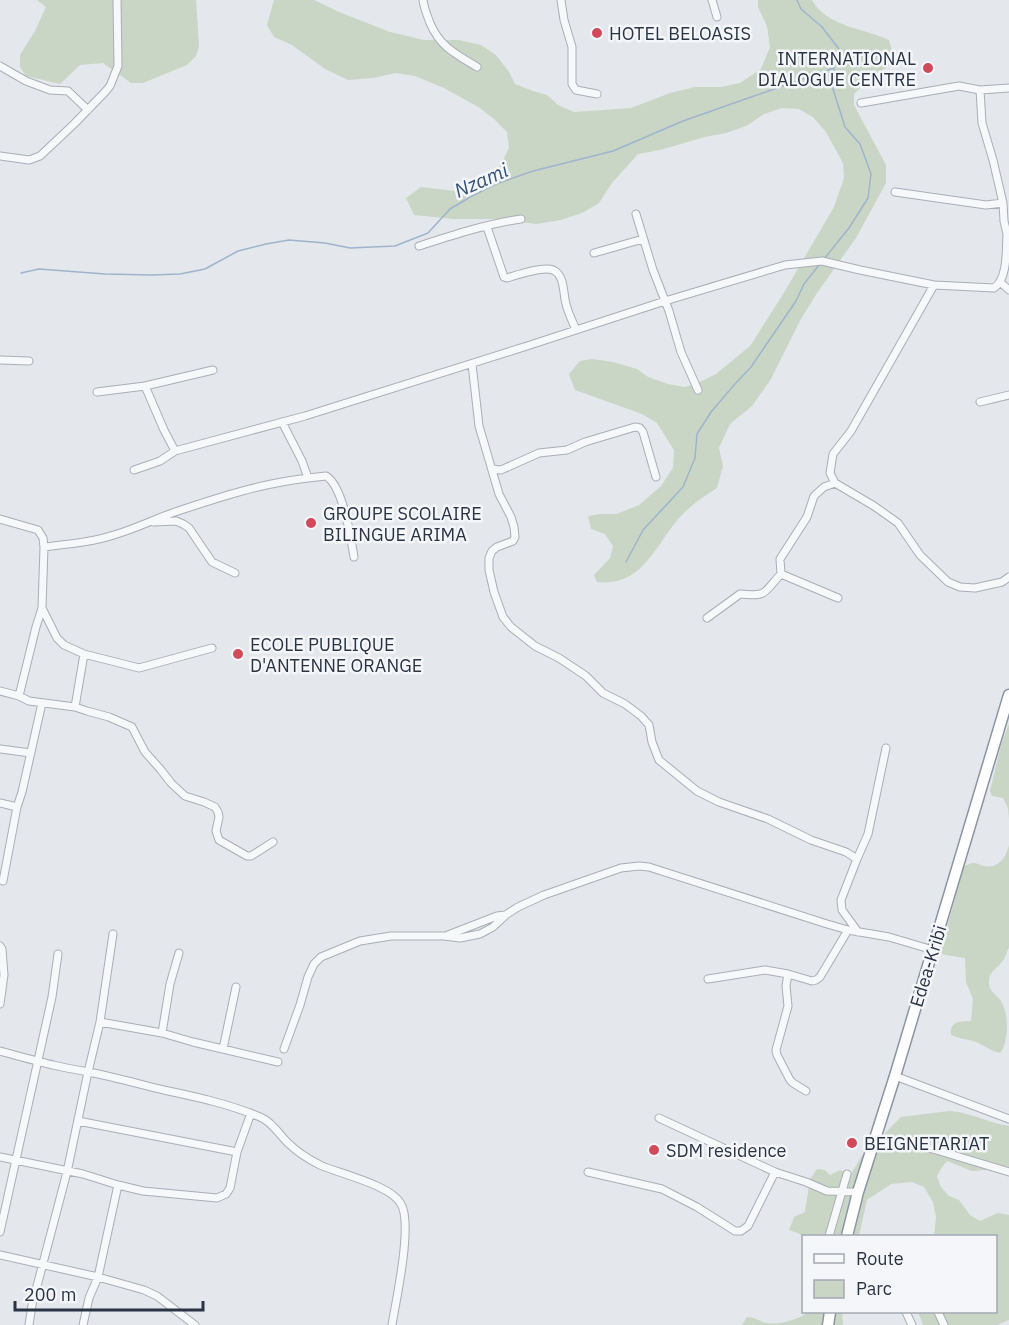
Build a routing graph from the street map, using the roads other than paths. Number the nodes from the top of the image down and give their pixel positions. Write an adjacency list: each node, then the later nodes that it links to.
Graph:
1 (117, 0): 12 (street)
2 (423, 0): 7 (street)
3 (561, 0): 10 (street)
4 (712, 0): 5 (street)
5 (717, 17)
6 (0, 66): 12 (street)
7 (477, 67)
8 (1009, 88): 9 (street)
9 (980, 90): 11 (street); 15 (street)
10 (597, 94)
11 (861, 103)
12 (88, 110): 13 (street)
13 (0, 156)
14 (895, 192): 15 (street)
15 (1003, 203): 19 (street)
16 (636, 214): 20 (street)
17 (521, 219): 18 (street)
18 (487, 227): 21 (street); 27 (street)
19 (1008, 234): 23 (street)
20 (643, 239): 22 (street); 26 (street)
21 (419, 246)
22 (594, 253)
23 (1000, 282): 24 (street); 25 (street)
24 (934, 285): 26 (street); 41 (street)
25 (1009, 290)
26 (665, 301): 27 (street); 33 (street)
27 (576, 330): 30 (street)
28 (0, 360): 29 (street)
29 (29, 361)
30 (472, 364): 37 (street); 39 (street)
31 (213, 370): 32 (street)
32 (145, 386): 34 (street); 38 (street)
33 (698, 390)
34 (97, 392)
35 (1009, 395): 36 (street)
36 (980, 402)
37 (282, 422): 38 (street); 43 (street)
38 (175, 451): 40 (street)
39 (492, 469): 42 (street); 69 (street)
40 (134, 470)
41 (830, 473): 44 (street); 45 (street)
42 (656, 477)
43 (308, 478): 47 (street); 49 (street)
44 (835, 483): 45 (street); 52 (street)
45 (824, 488): 51 (street)
46 (0, 519): 48 (street)
47 (148, 522): 48 (street); 50 (street)
48 (44, 548): 54 (street)
49 (354, 557)
50 (235, 573)
51 (781, 574): 53 (street); 55 (street)
52 (1009, 578)
53 (838, 598)
54 (42, 608): 57 (street); 60 (street)
55 (707, 618)
56 (212, 648): 57 (street)
57 (84, 654): 62 (street)
58 (0, 691): 60 (street)
59 (1009, 695): 75 (highway, Edea-Kribi)
60 (19, 696): 61 (street)
61 (42, 703): 62 (street); 65 (street)
62 (75, 707): 68 (street)
63 (886, 748): 69 (street)
64 (0, 749): 65 (street)
65 (31, 753): 67 (street)
66 (0, 803): 67 (street)
67 (17, 807): 70 (street)
68 (273, 842)
69 (856, 859): 72 (street)
70 (3, 881)
71 (848, 930): 72 (street); 78 (street); 85 (street)
72 (858, 932): 75 (street)
73 (113, 933): 82 (street)
74 (0, 946): 81 (street)
75 (933, 950): 90 (highway, Edea-Kribi)
76 (179, 953): 83 (street)
77 (58, 954): 87 (street)
78 (788, 974): 79 (street); 91 (street)
79 (708, 979)
80 (236, 987): 84 (street)
81 (0, 1004)
82 (100, 1022): 83 (street); 89 (street)
83 (162, 1033): 84 (street)
84 (223, 1049): 88 (street)
85 (284, 1049)
86 (0, 1051): 87 (street)
87 (38, 1060): 89 (street); 99 (street)
88 (278, 1062)
89 (88, 1072): 92 (street); 95 (street)
90 (895, 1076): 94 (street); 96 (highway, Edea-Kribi)
91 (806, 1091)
92 (251, 1113): 97 (street); 117 (street)
93 (659, 1118): 102 (street)
94 (1009, 1119)
95 (78, 1121): 97 (street); 100 (street)
96 (875, 1138): 103 (street); 107 (highway, Edea-Kribi)
97 (237, 1152): 105 (street)
98 (0, 1157): 99 (street)
99 (17, 1160): 100 (street); 108 (street)
100 (67, 1172): 105 (street); 112 (street)
101 (588, 1172): 102 (street)
102 (775, 1172): 106 (street)
103 (1009, 1172)
104 (847, 1174): 106 (street)
105 (117, 1185): 113 (street)
106 (842, 1192): 107 (street); 109 (street)
107 (858, 1192): 110 (highway, Edea-Kribi)
108 (0, 1232)
109 (829, 1235)
110 (847, 1235)
111 (0, 1255): 112 (street)
112 (42, 1266): 113 (street); 114 (street)
113 (98, 1277): 115 (street); 116 (street)
114 (29, 1325)
115 (83, 1325)
116 (195, 1325)
117 (392, 1325)

